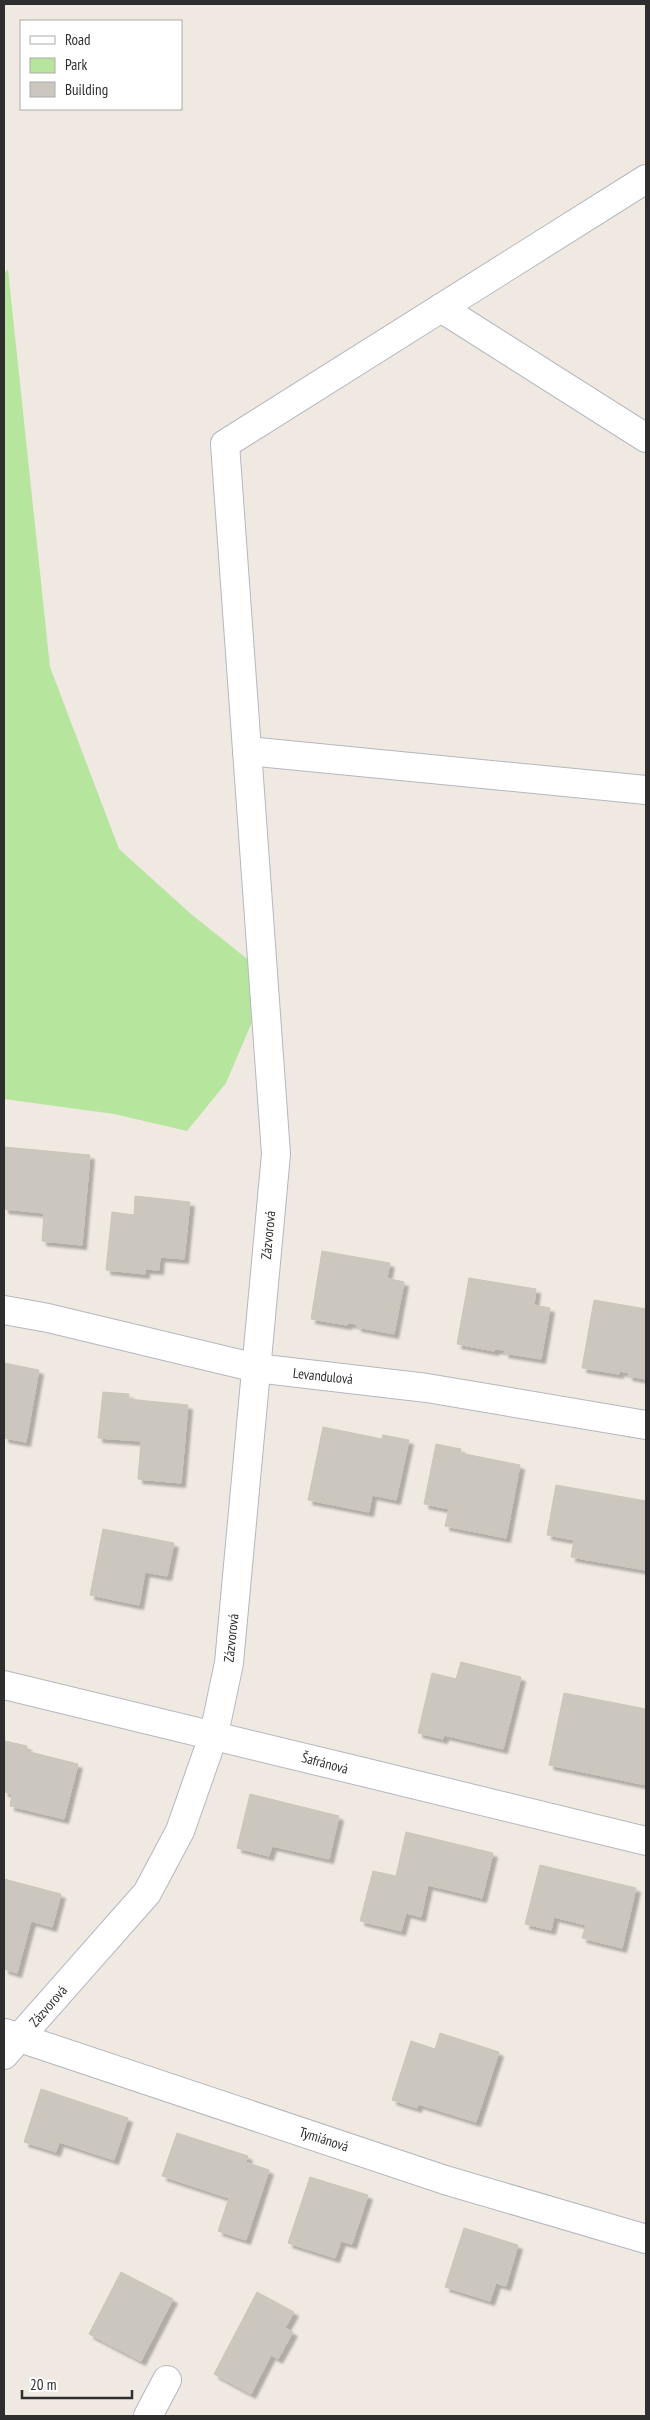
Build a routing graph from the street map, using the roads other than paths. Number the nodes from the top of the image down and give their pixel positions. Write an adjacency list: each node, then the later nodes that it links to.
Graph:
1 (646, 179): 2 (street)
2 (440, 308): 3 (street); 4 (street, Zázvorová)
3 (646, 438)
4 (247, 752): 5 (street); 7 (street, Zázvorová)
5 (646, 790)
6 (4, 1310): 7 (street, Levandulová)
7 (256, 1368): 8 (street, Levandulová); 10 (street, Zázvorová)
8 (646, 1426)
9 (4, 1685): 10 (street, Šafránová)
10 (214, 1734): 11 (street, Šafránová); 12 (street, Zázvorová)
11 (646, 1841)
12 (9, 2042): 13 (street, Tymiánová)
13 (646, 2239)
14 (167, 2380): 15 (street)
15 (148, 2416)

